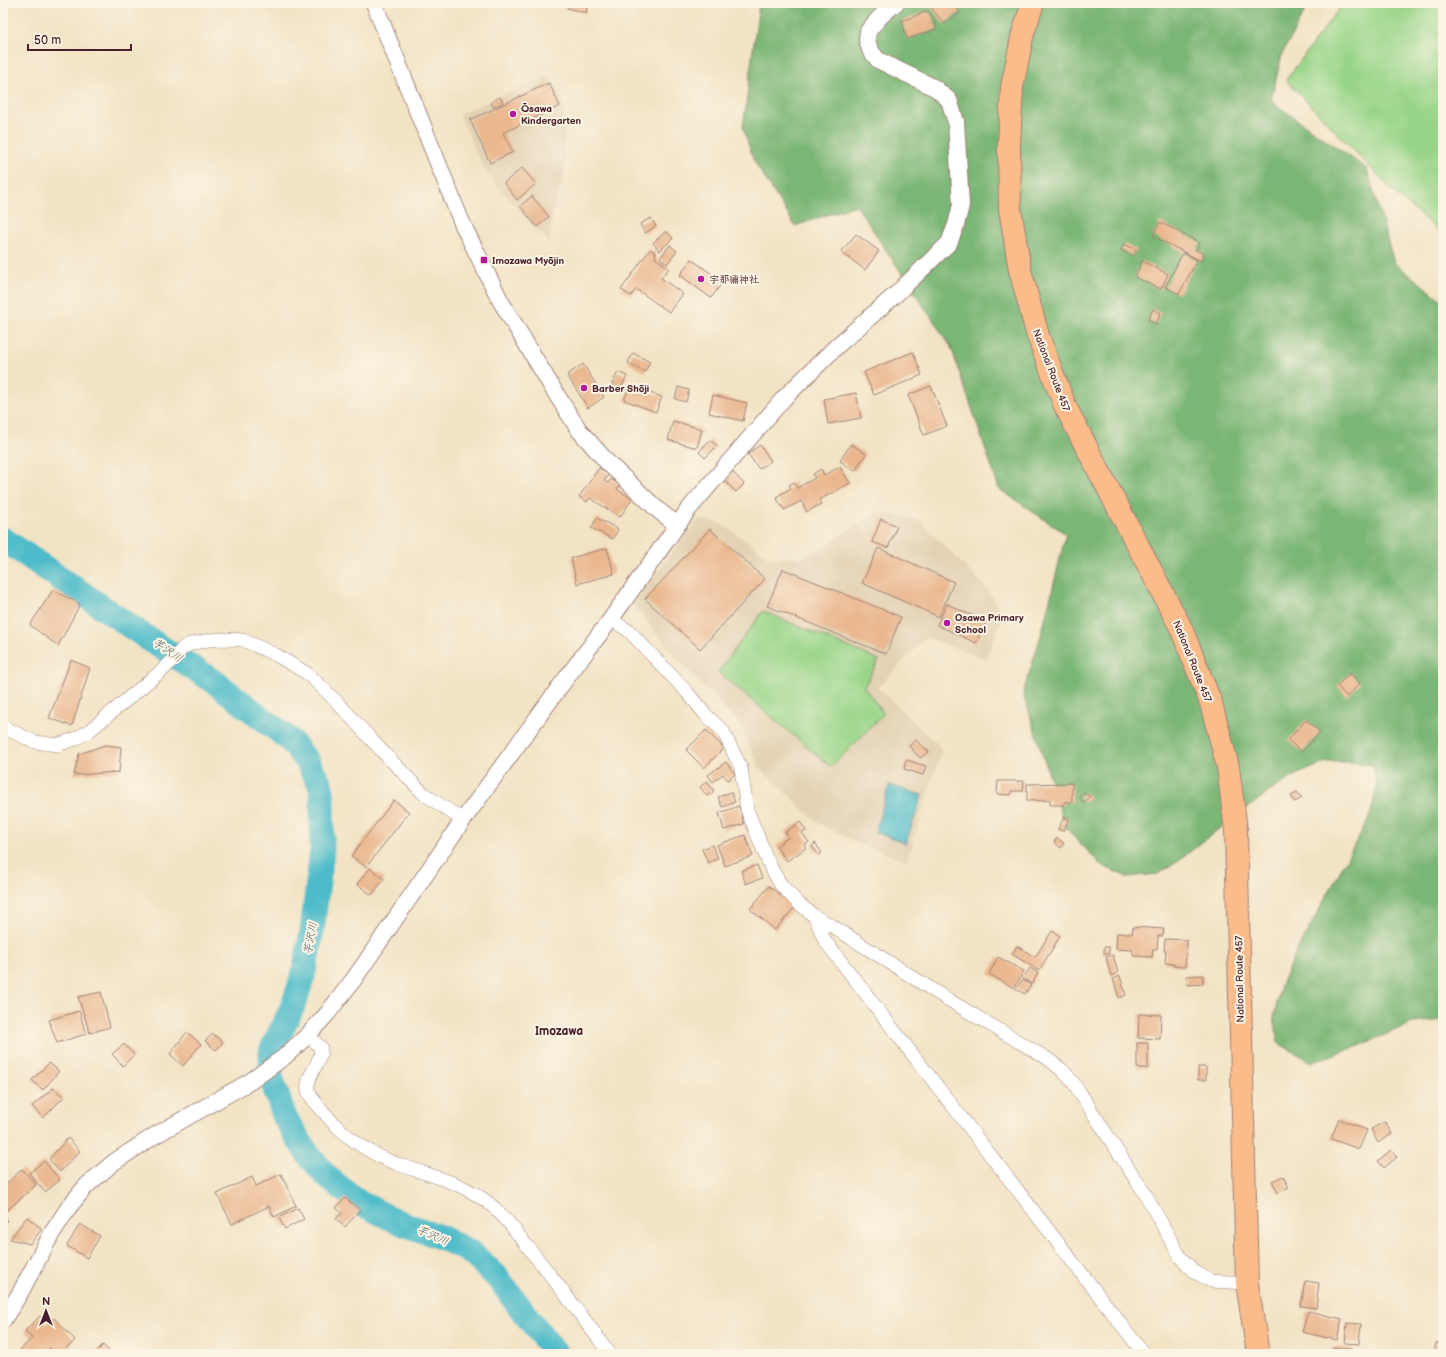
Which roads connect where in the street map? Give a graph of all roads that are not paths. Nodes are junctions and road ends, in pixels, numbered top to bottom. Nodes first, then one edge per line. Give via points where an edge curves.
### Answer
1 (374, 3) edge
2 (896, 3) edge
3 (1033, 3) edge
4 (677, 525) junction
5 (611, 619) junction
6 (3, 726) edge
7 (463, 820) junction
8 (814, 916) junction
9 (308, 1036) junction
10 (1247, 1283) junction
11 (3, 1320) edge
12 (610, 1354) edge
13 (1144, 1354) edge
14 (1258, 1354) edge

1 - 4 street via 462,223 500,300 579,430 608,462
2 - 4 street via 868,31 867,40 870,50 878,60 935,88 949,100 956,122 961,205 949,243 784,398
3 - 10 highway, National Route 457 via 1023,33 1012,87 1009,145 1010,209 1020,270 1038,336 1065,406 1181,628 1211,702 1228,768 1236,830
4 - 5 street
5 - 7 street
5 - 8 street via 630,632 723,731 741,768 747,810 770,866 781,886
6 - 7 street via 35,742 57,745 75,739 89,731 166,667 183,648 209,640 243,640 276,655 308,674 424,794
7 - 9 street via 354,979
8 - 10 street via 1062,1070 1148,1197 1180,1257 1194,1272 1211,1281
8 - 13 street via 825,941
9 - 11 street via 256,1078 154,1136 114,1162 86,1186 52,1233
9 - 12 street via 321,1048 322,1055 307,1084 308,1092 326,1115 359,1145 377,1155 453,1183 492,1206 535,1255
10 - 14 highway, National Route 457

